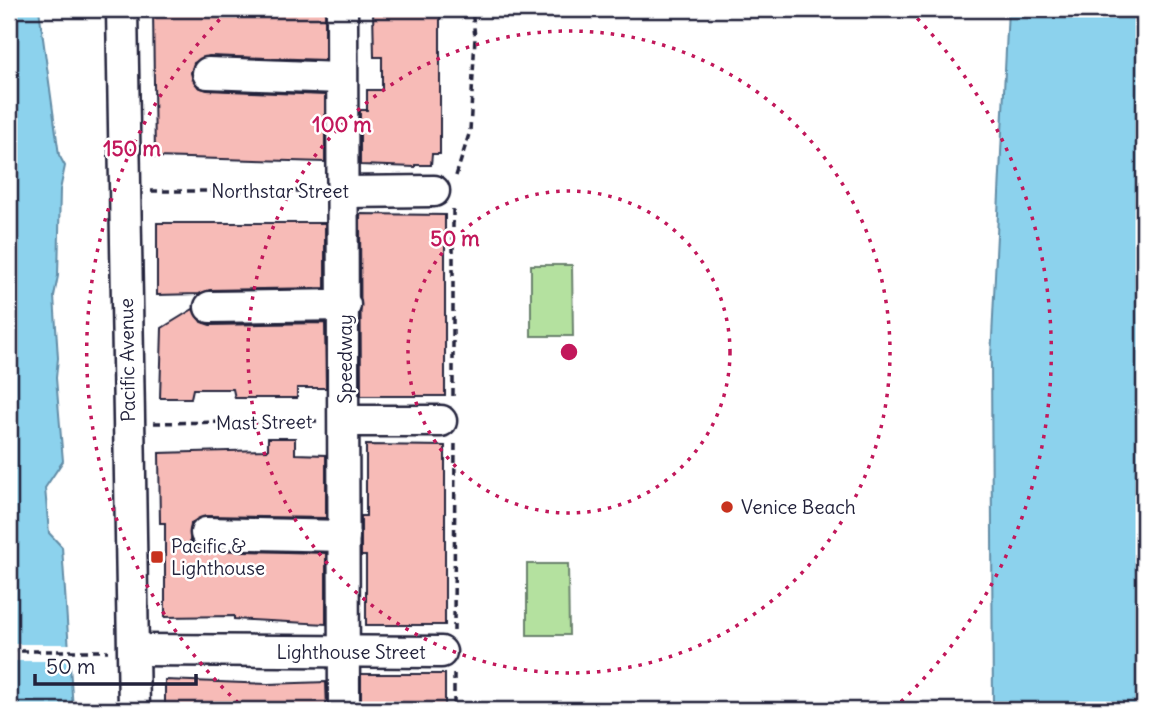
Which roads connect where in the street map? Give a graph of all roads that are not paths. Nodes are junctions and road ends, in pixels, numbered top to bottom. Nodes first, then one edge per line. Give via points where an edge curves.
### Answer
1 (122, 9) edge
2 (342, 9) edge
3 (208, 73) dead end
4 (340, 78) junction
5 (345, 191) junction
6 (447, 191) road end
7 (345, 305) junction
8 (210, 307) dead end
9 (345, 421) junction
10 (450, 421) road end
11 (206, 533) dead end
12 (344, 536) junction
13 (124, 650) junction
14 (344, 651) junction
15 (449, 653) road end
16 (134, 710) edge
17 (344, 710) edge

1 - 13 street, Pacific Avenue via 128,423
2 - 4 street, Speedway
3 - 4 street
4 - 5 street, Speedway
5 - 6 street, Northstar Street
5 - 7 street, Speedway
7 - 8 street
7 - 9 street, Speedway
9 - 10 street
9 - 12 street, Speedway
11 - 12 street
12 - 14 street, Speedway
13 - 14 street, Lighthouse Street
13 - 16 street, Pacific Avenue
14 - 15 street, Lighthouse Street
14 - 17 street, Speedway

